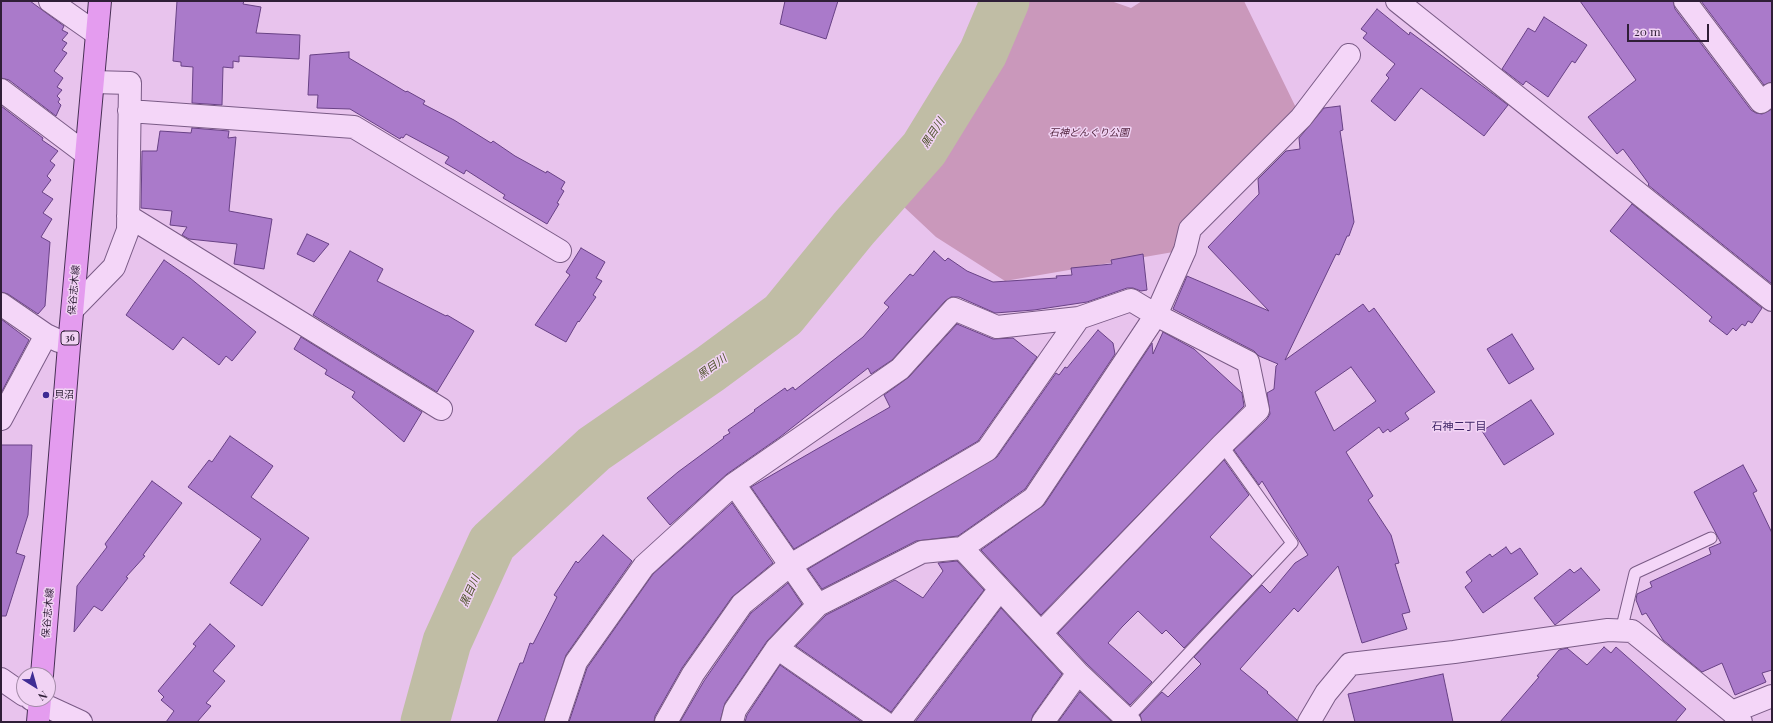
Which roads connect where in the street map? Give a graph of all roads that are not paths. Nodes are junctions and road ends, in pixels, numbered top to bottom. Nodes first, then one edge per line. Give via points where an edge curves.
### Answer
1 (50, 1) edge
2 (100, 1) edge
3 (1397, 1) edge
4 (1685, 1) edge
5 (97, 34) junction
6 (1349, 55) dead end
7 (93, 82) junction
8 (1, 90) edge
9 (1772, 94) edge
10 (129, 111) junction
11 (86, 154) junction
12 (128, 216) junction
13 (560, 251) dead end
14 (1772, 300) edge
15 (1, 304) edge
16 (73, 308) junction
17 (1156, 315) junction
18 (1078, 318) junction
19 (46, 335) junction
20 (69, 346) junction
21 (441, 409) dead end
22 (1, 419) edge
23 (1222, 445) junction
24 (734, 484) junction
25 (1710, 538) dead end
26 (962, 548) junction
27 (790, 566) junction
28 (1000, 589) junction
29 (818, 605) junction
30 (1621, 631) junction
31 (1041, 633) junction
32 (777, 648) junction
33 (43, 667) edge
34 (1078, 673) junction
35 (1, 679) edge
36 (16, 690) edge
37 (1772, 696) edge
38 (42, 707) edge
39 (1736, 717) edge
40 (1128, 721) edge
41 (81, 722) edge
42 (556, 722) edge
43 (666, 722) edge
44 (732, 722) edge
45 (884, 722) edge
46 (899, 722) edge
47 (1043, 722) edge
48 (1309, 722) edge

1 - 5 street
2 - 5 main road, 保谷志木線 / 36
3 - 14 street
4 - 9 street via 1761,102
5 - 7 main road, 保谷志木線 / 36
6 - 17 street via 1301,118 1190,229 1185,250
7 - 10 street via 130,83
7 - 11 main road, 保谷志木線 / 36
8 - 11 street
10 - 12 street
10 - 13 street via 354,127
11 - 16 main road, 保谷志木線 / 36
12 - 16 street via 128,230 114,267
12 - 21 street
15 - 19 street
16 - 20 main road, 保谷志木線 / 36
17 - 18 street via 1131,300
17 - 23 street via 1248,362 1258,410
17 - 26 street via 1034,498
18 - 24 street via 997,327 954,309 900,369
18 - 27 street via 987,450
19 - 20 street
19 - 22 street
20 - 33 main road, 保谷志木線 / 36
23 - 31 street
23 - 40 lane via 1292,544
24 - 27 street
24 - 42 street via 644,566 576,662
25 - 30 lane via 1635,573
26 - 28 street
26 - 29 street via 922,552
27 - 29 street
27 - 43 street via 742,604 692,674
28 - 31 street
28 - 46 street
29 - 32 street
30 - 39 street via 1632,631
30 - 48 street via 1608,630 1350,664 1326,693
31 - 34 street
32 - 44 street via 735,710
32 - 45 street
34 - 40 street
34 - 47 street
35 - 36 street
37 - 39 street
38 - 41 street

